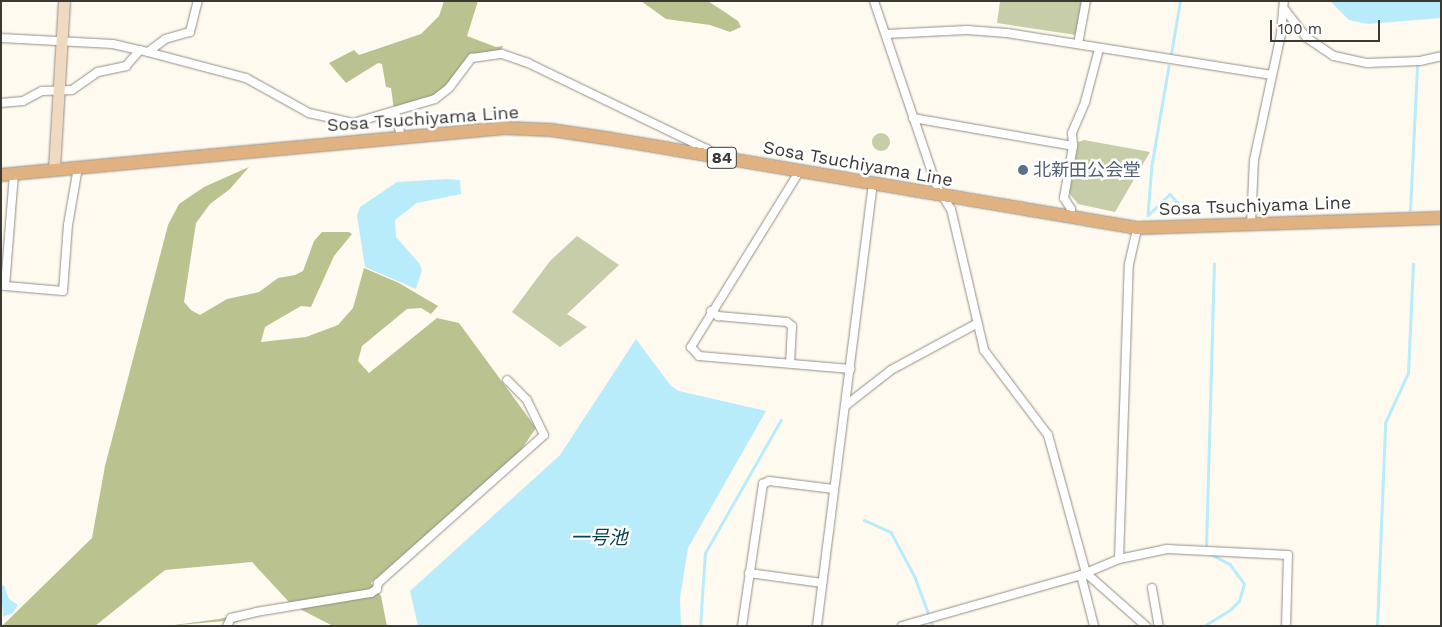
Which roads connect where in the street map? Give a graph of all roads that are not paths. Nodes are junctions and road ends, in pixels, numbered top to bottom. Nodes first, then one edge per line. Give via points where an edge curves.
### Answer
1 (64, 1) edge
2 (198, 1) edge
3 (874, 1) edge
4 (1086, 1) edge
5 (1284, 5) edge
6 (886, 34) junction
7 (1, 38) edge
8 (62, 42) junction
9 (1078, 44) junction
10 (1100, 49) junction
11 (144, 51) junction
12 (1441, 56) edge
13 (1272, 75) junction
14 (59, 90) junction
15 (1, 102) edge
16 (395, 112) junction
17 (912, 118) junction
18 (401, 136) junction
19 (1073, 146) junction
20 (714, 157) junction
21 (78, 167) junction
22 (54, 169) junction
23 (799, 172) junction
24 (8, 174) edge
25 (873, 185) junction
26 (944, 197) junction
27 (1071, 217) junction
28 (1441, 218) edge
29 (1250, 225) junction
30 (1137, 228) junction
31 (711, 311) junction
32 (976, 324) junction
33 (790, 363) junction
34 (850, 369) junction
35 (507, 380) dead end
36 (845, 406) junction
37 (834, 489) junction
38 (1119, 559) junction
39 (749, 573) junction
40 (1083, 574) junction
41 (822, 583) junction
42 (1152, 588) dead end
43 (227, 626) edge
44 (742, 626) edge
45 (817, 626) edge
46 (902, 626) edge
47 (1094, 626) edge
48 (1146, 626) edge
49 (1159, 626) edge
50 (1286, 626) edge

1 - 8 main road
2 - 11 street via 190,32 166,39
3 - 6 street
4 - 9 street
5 - 12 street via 1307,38 1334,56 1367,63 1420,61
5 - 13 street
6 - 9 street via 967,30
6 - 17 street
7 - 8 street
8 - 11 street via 112,44
8 - 14 main road
9 - 10 street
10 - 13 street
10 - 19 street via 1085,102 1072,133
11 - 14 street via 126,66 98,72 72,90
11 - 16 street via 246,78 322,118 353,123
13 - 29 street via 1254,160
14 - 15 street via 42,91 23,101
14 - 22 main road
16 - 18 street
16 - 20 street via 436,99 449,88 472,58 502,54 528,63 707,149
17 - 19 street
17 - 26 street via 936,187
18 - 20 main road, Sosa Tsuchiyama Line / 84 via 505,128 551,130
18 - 21 main road, Sosa Tsuchiyama Line / 84
19 - 27 street via 1064,198 1071,209
20 - 23 main road, Sosa Tsuchiyama Line / 84
21 - 22 main road, Sosa Tsuchiyama Line / 84
21 - 24 street via 68,225 63,291 6,286
22 - 24 main road, Sosa Tsuchiyama Line / 84
23 - 25 main road, Sosa Tsuchiyama Line / 84
23 - 31 street
25 - 26 main road, Sosa Tsuchiyama Line / 84
25 - 34 street
26 - 27 main road, Sosa Tsuchiyama Line / 84
26 - 32 street via 951,209
27 - 30 main road, Sosa Tsuchiyama Line / 84
28 - 29 main road, Sosa Tsuchiyama Line / 84
29 - 30 main road, Sosa Tsuchiyama Line / 84
30 - 38 street via 1129,264
31 - 33 street via 718,316 787,322 792,326
31 - 33 street via 691,342 696,355
32 - 36 street via 891,370
32 - 40 street via 988,360 1048,435
33 - 34 street
34 - 36 street
35 - 43 street via 527,400 544,435 378,583 377,589 371,593 231,618
36 - 37 street
37 - 39 street via 769,481 763,484
37 - 41 street
38 - 40 street
38 - 50 street via 1167,548 1288,555
39 - 41 street
39 - 44 street
40 - 46 street
40 - 47 street
40 - 48 street
41 - 45 street
42 - 49 street

